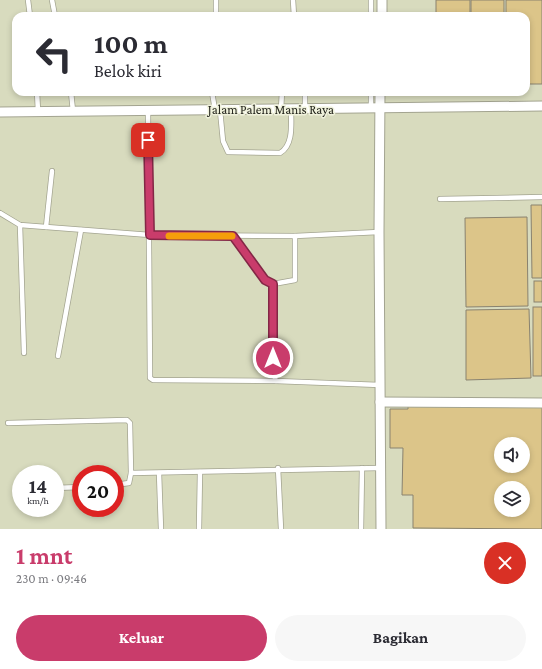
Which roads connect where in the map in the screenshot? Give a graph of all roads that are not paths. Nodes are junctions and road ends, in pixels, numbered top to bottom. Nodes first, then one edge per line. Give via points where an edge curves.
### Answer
1 (28, 0) edge
2 (52, 0) edge
3 (216, 0) edge
4 (293, 0) edge
5 (371, 0) edge
6 (382, 0) edge
7 (30, 12) edge
8 (54, 12) edge
9 (216, 12) edge
10 (294, 12) edge
11 (371, 12) edge
12 (382, 12) edge
13 (37, 96) edge
14 (71, 96) edge
15 (213, 96) edge
16 (282, 96) edge
17 (305, 96) edge
18 (372, 96) edge
19 (379, 96) edge
20 (542, 106) edge
21 (376, 108) junction
22 (282, 109) junction
23 (291, 109) junction
24 (305, 109) junction
25 (148, 110) junction
26 (218, 110) junction
27 (38, 111) junction
28 (73, 111) junction
29 (0, 112) edge
30 (52, 171) dead end
31 (542, 197) edge
32 (440, 199) dead end
33 (0, 213) edge
34 (20, 225) junction
35 (46, 227) junction
36 (81, 230) junction
37 (379, 232) junction
38 (150, 235) junction
39 (233, 236) junction
40 (295, 236) junction
41 (273, 284) junction
42 (24, 353) dead end
43 (58, 356) dead end
44 (276, 381) junction
45 (380, 385) junction
46 (380, 402) junction
47 (542, 403) edge
48 (8, 423) dead end
49 (278, 468) junction
50 (362, 468) junction
51 (380, 468) junction
52 (200, 472) junction
53 (131, 473) junction
54 (159, 473) junction
55 (124, 484) edge
56 (161, 529) edge
57 (199, 529) edge
58 (281, 529) edge
59 (361, 529) edge
60 (381, 529) edge

1 - 7 lane
2 - 8 lane
3 - 9 lane
4 - 10 lane
5 - 11 lane
6 - 12 street
13 - 27 lane
14 - 28 lane
15 - 26 lane
16 - 22 lane
17 - 24 lane
18 - 21 lane
19 - 21 street
20 - 21 street, Jalam Palem Manis Raya
21 - 24 street, Jalam Palem Manis Raya
21 - 37 street
22 - 23 street, Jalam Palem Manis Raya
22 - 26 street, Jalam Palem Manis Raya
23 - 24 street, Jalam Palem Manis Raya
23 - 26 lane via 290,142 286,150 280,153 228,152 223,141
25 - 26 street, Jalam Palem Manis Raya
25 - 28 street, Jalam Palem Manis Raya
25 - 38 lane
27 - 28 street, Jalam Palem Manis Raya
27 - 29 street, Jalam Palem Manis Raya
30 - 35 lane
31 - 32 lane
33 - 34 lane
34 - 35 lane
34 - 42 lane
35 - 36 lane
36 - 38 lane
36 - 43 lane
37 - 40 lane
37 - 45 street
38 - 39 lane
38 - 44 lane via 150,378
39 - 40 lane
39 - 41 lane via 265,280
40 - 41 lane via 295,280
41 - 44 lane via 273,372
44 - 45 lane
45 - 46 street
46 - 47 street
46 - 51 street
48 - 53 lane via 127,420 130,423
49 - 50 lane
49 - 52 lane
49 - 58 lane
50 - 51 lane
50 - 59 lane
51 - 60 street
52 - 54 lane
52 - 57 lane
53 - 54 lane
53 - 55 lane via 129,483
54 - 56 lane

